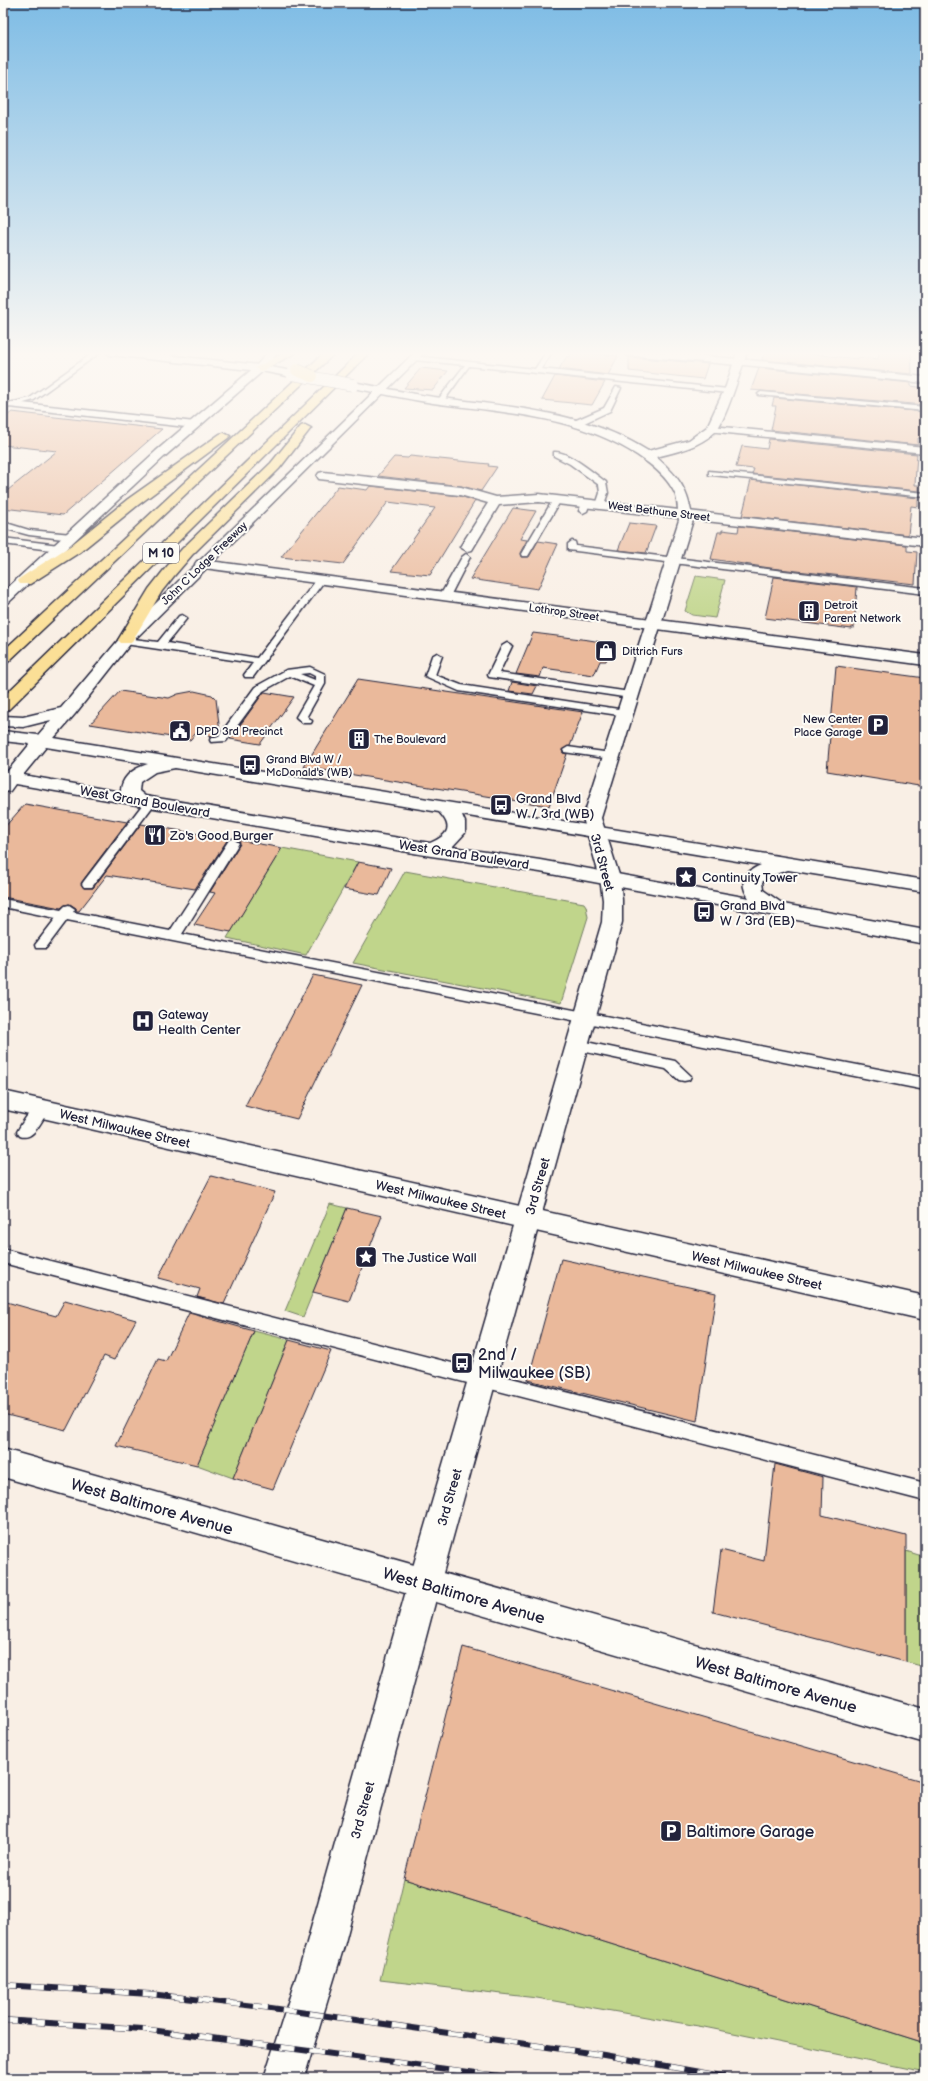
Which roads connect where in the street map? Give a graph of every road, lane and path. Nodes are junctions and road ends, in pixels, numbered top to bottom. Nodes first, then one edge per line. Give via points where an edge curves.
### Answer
1 (166, 449) edge
2 (206, 449) edge
3 (227, 449) edge
4 (270, 449) edge
5 (288, 449) edge
6 (320, 449) edge
7 (636, 449) edge
8 (673, 449) edge
9 (557, 454) dead end
10 (647, 455) junction
11 (712, 473) dead end
12 (323, 476) dead end
13 (925, 495) edge
14 (557, 500) junction
15 (495, 501) junction
16 (600, 505) junction
17 (686, 515) junction
18 (3, 525) edge
19 (72, 537) junction
20 (3, 540) edge
21 (925, 542) edge
22 (572, 544) dead end
23 (59, 548) junction
24 (467, 552) joint
25 (525, 554) dead end
26 (674, 561) junction
27 (202, 564) junction
28 (322, 580) junction
29 (25, 581) junction
30 (925, 591) edge
31 (445, 596) junction
32 (3, 600) edge
33 (182, 618) dead end
34 (653, 624) junction
35 (126, 641) junction
36 (157, 645) junction
37 (507, 646) dead end
38 (438, 656) dead end
39 (3, 659) edge
40 (925, 660) edge
41 (259, 662) junction
42 (249, 675) dead end
43 (630, 695) junction
44 (69, 711) junction
45 (625, 713) junction
46 (307, 721) dead end
47 (4, 724) edge
48 (215, 740) dead end
49 (43, 741) junction
50 (568, 750) dead end
51 (611, 756) junction
52 (175, 763) junction
53 (6, 781) edge
54 (146, 801) junction
55 (445, 808) junction
56 (594, 832) junction
57 (233, 843) dead end
58 (431, 850) junction
59 (786, 863) junction
60 (610, 879) junction
61 (88, 884) dead end
62 (925, 886) edge
63 (3, 903) edge
64 (778, 910) junction
65 (66, 912) junction
66 (174, 936) junction
67 (925, 937) edge
68 (41, 945) dead end
69 (586, 1016) junction
70 (577, 1045) junction
71 (684, 1076) dead end
72 (925, 1084) edge
73 (3, 1100) edge
74 (42, 1109) junction
75 (25, 1132) dead end
76 (528, 1219) junction
77 (3, 1256) edge
78 (925, 1308) edge
79 (482, 1380) junction
80 (3, 1463) edge
81 (925, 1492) edge
82 (424, 1584) junction
83 (925, 1726) edge
84 (284, 2078) edge

1 - 19 street
2 - 29 highway via 133,502 75,549
3 - 39 highway, M 10
4 - 47 highway, M 10
5 - 35 highway via 275,466 169,573 156,589
6 - 27 street, John C Lodge Freeway
7 - 10 street, 3rd Street
8 - 10 street
9 - 16 lane via 573,462 603,484 604,493
10 - 17 street, 3rd Street via 674,481 683,499
11 - 13 lane
12 - 15 street, West Bethune Street via 461,491
14 - 15 street, West Bethune Street via 526,498
14 - 16 street, West Bethune Street via 585,507
14 - 25 lane
15 - 24 street
16 - 17 street, West Bethune Street
17 - 21 street, West Bethune Street
17 - 26 street, 3rd Street via 685,528
18 - 19 lane via 29,532
19 - 23 street
20 - 23 lane
22 - 26 lane via 571,548
23 - 29 street
24 - 31 lane
26 - 30 lane
26 - 34 street, 3rd Street
27 - 28 street, Lothrop Street
27 - 35 street, John C Lodge Freeway
28 - 31 street, Lothrop Street
28 - 41 lane
29 - 32 street
31 - 34 street, Lothrop Street
33 - 36 lane
34 - 40 street, Lothrop Street
34 - 43 street, 3rd Street
35 - 36 lane
35 - 44 street, John C Lodge Freeway
36 - 41 lane
37 - 43 lane via 494,675
38 - 45 lane via 430,676 459,688 528,701
41 - 42 lane
43 - 45 street, 3rd Street
44 - 47 street
44 - 49 street, John C Lodge Freeway
45 - 51 street, 3rd Street
46 - 48 lane via 301,717 320,684 320,674 301,670 290,672 259,688 222,740
47 - 49 street
49 - 52 street
49 - 53 street, John C Lodge Freeway
50 - 51 lane
51 - 56 street, 3rd Street via 592,818
52 - 54 street via 146,770 131,782 130,794
52 - 55 street
53 - 54 street, West Grand Boulevard
54 - 58 street, West Grand Boulevard
54 - 61 lane
55 - 56 street
55 - 58 street via 454,816 458,826 457,833 447,842
56 - 59 street
56 - 60 street, 3rd Street
57 - 66 lane
58 - 60 street, West Grand Boulevard
59 - 62 street
59 - 64 street via 758,873 752,880 752,888 756,894 763,902
60 - 64 street, West Grand Boulevard
60 - 69 street, 3rd Street via 612,922
63 - 65 lane
64 - 67 street, West Grand Boulevard
65 - 66 lane
65 - 68 lane
66 - 69 lane
69 - 70 street, 3rd Street
69 - 72 lane
70 - 71 lane via 670,1065
70 - 76 street, 3rd Street
73 - 74 street, West Milwaukee Street
74 - 75 lane
74 - 76 street, West Milwaukee Street
76 - 78 street, West Milwaukee Street
76 - 79 street, 3rd Street
77 - 79 lane
79 - 81 lane
79 - 82 street, 3rd Street
80 - 82 street, West Baltimore Avenue
82 - 83 street, West Baltimore Avenue
82 - 84 street, 3rd Street via 325,1946

